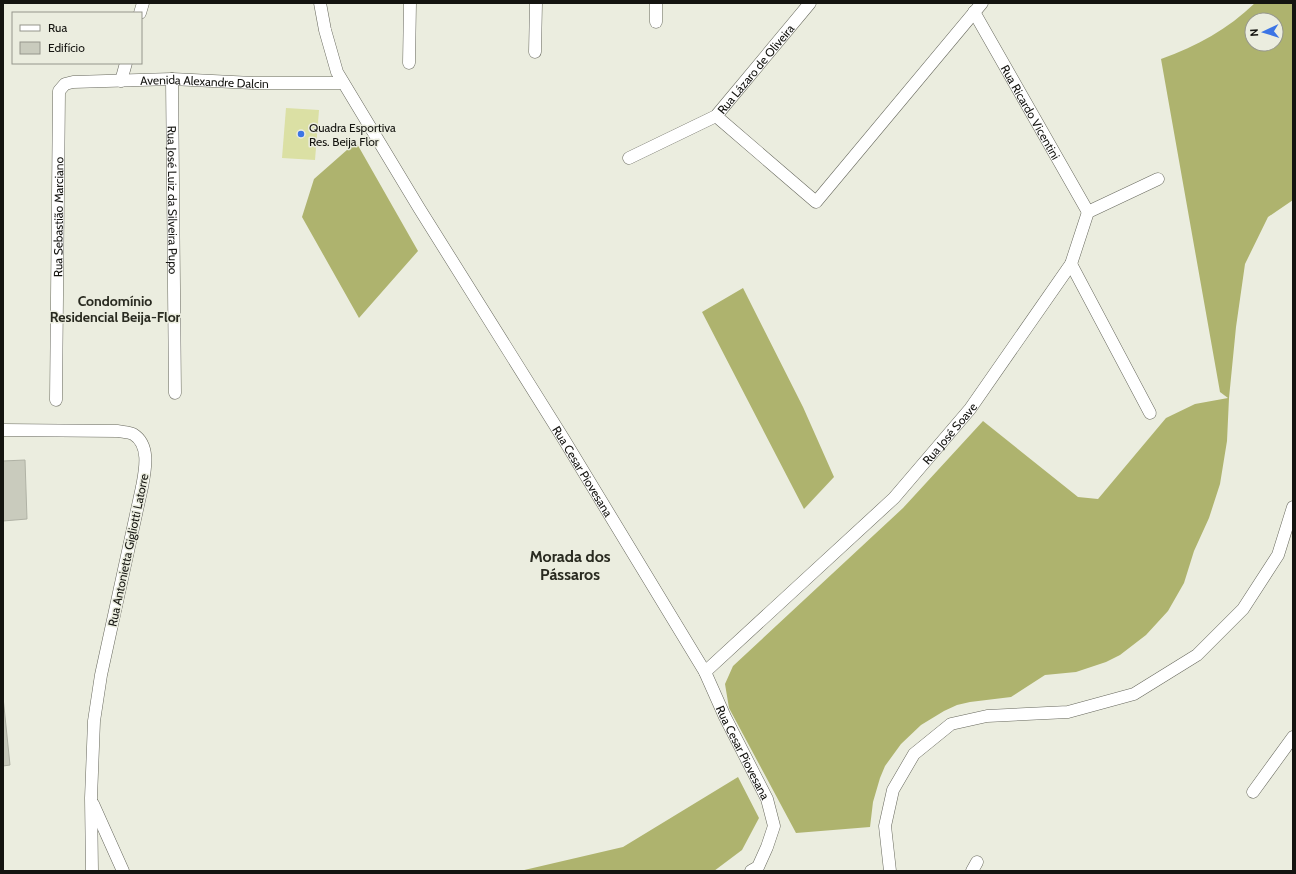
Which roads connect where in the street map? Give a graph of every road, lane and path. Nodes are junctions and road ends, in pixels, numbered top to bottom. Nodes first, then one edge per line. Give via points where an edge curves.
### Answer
1 (320, 3) edge
2 (410, 3) edge
3 (536, 3) edge
4 (656, 3) edge
5 (810, 3) edge
6 (978, 8) edge
7 (656, 22) dead end
8 (535, 52) dead end
9 (409, 63) dead end
10 (126, 64) edge
11 (172, 79) junction
12 (121, 81) junction
13 (343, 83) junction
14 (65, 84) joint
15 (716, 116) junction
16 (629, 158) dead end
17 (1158, 178) dead end
18 (1088, 212) junction
19 (1071, 264) junction
20 (175, 393) dead end
21 (56, 400) dead end
22 (1150, 412) dead end
23 (3, 430) edge
24 (1293, 507) edge
25 (705, 672) junction
26 (1293, 737) edge
27 (1253, 792) dead end
28 (91, 798) junction
29 (92, 871) edge
30 (123, 871) edge
31 (751, 871) edge
32 (890, 871) edge

1 - 13 street, Rua Cesar Piovesana via 337,72
2 - 9 street
3 - 8 street
4 - 7 street
5 - 15 street, Rua Lázaro de Oliveira
6 - 15 street via 816,202
6 - 18 street, Rua Ricardo Vicentini
10 - 12 street
11 - 12 street, Avenida Alexandre Dalcin
11 - 13 street, Avenida Alexandre Dalcin via 253,83
11 - 20 street, Rua José Luiz da Silveira Pupo
12 - 14 street, Avenida Alexandre Dalcin
13 - 25 street, Rua Cesar Piovesana
14 - 21 street, Rua Sebastião Marciano via 60,91
15 - 16 street, Rua Lázaro de Oliveira
17 - 18 street
18 - 19 street, Rua José Soave
19 - 22 street
19 - 25 street, Rua José Soave via 970,409 894,498
23 - 28 street, Rua Antonietta Gigliotti Latorre via 118,431 133,434 141,442 145,452 146,467 142,487 100,676 94,721
24 - 32 street via 1278,555 1243,609 1197,655 1134,694 1068,712 987,716 952,724 914,754 893,790 885,826
25 - 31 street, Rua Cesar Piovesana via 767,799 774,826 758,867
26 - 27 street
28 - 29 street, Rua Antonietta Gigliotti Latorre
28 - 30 street

